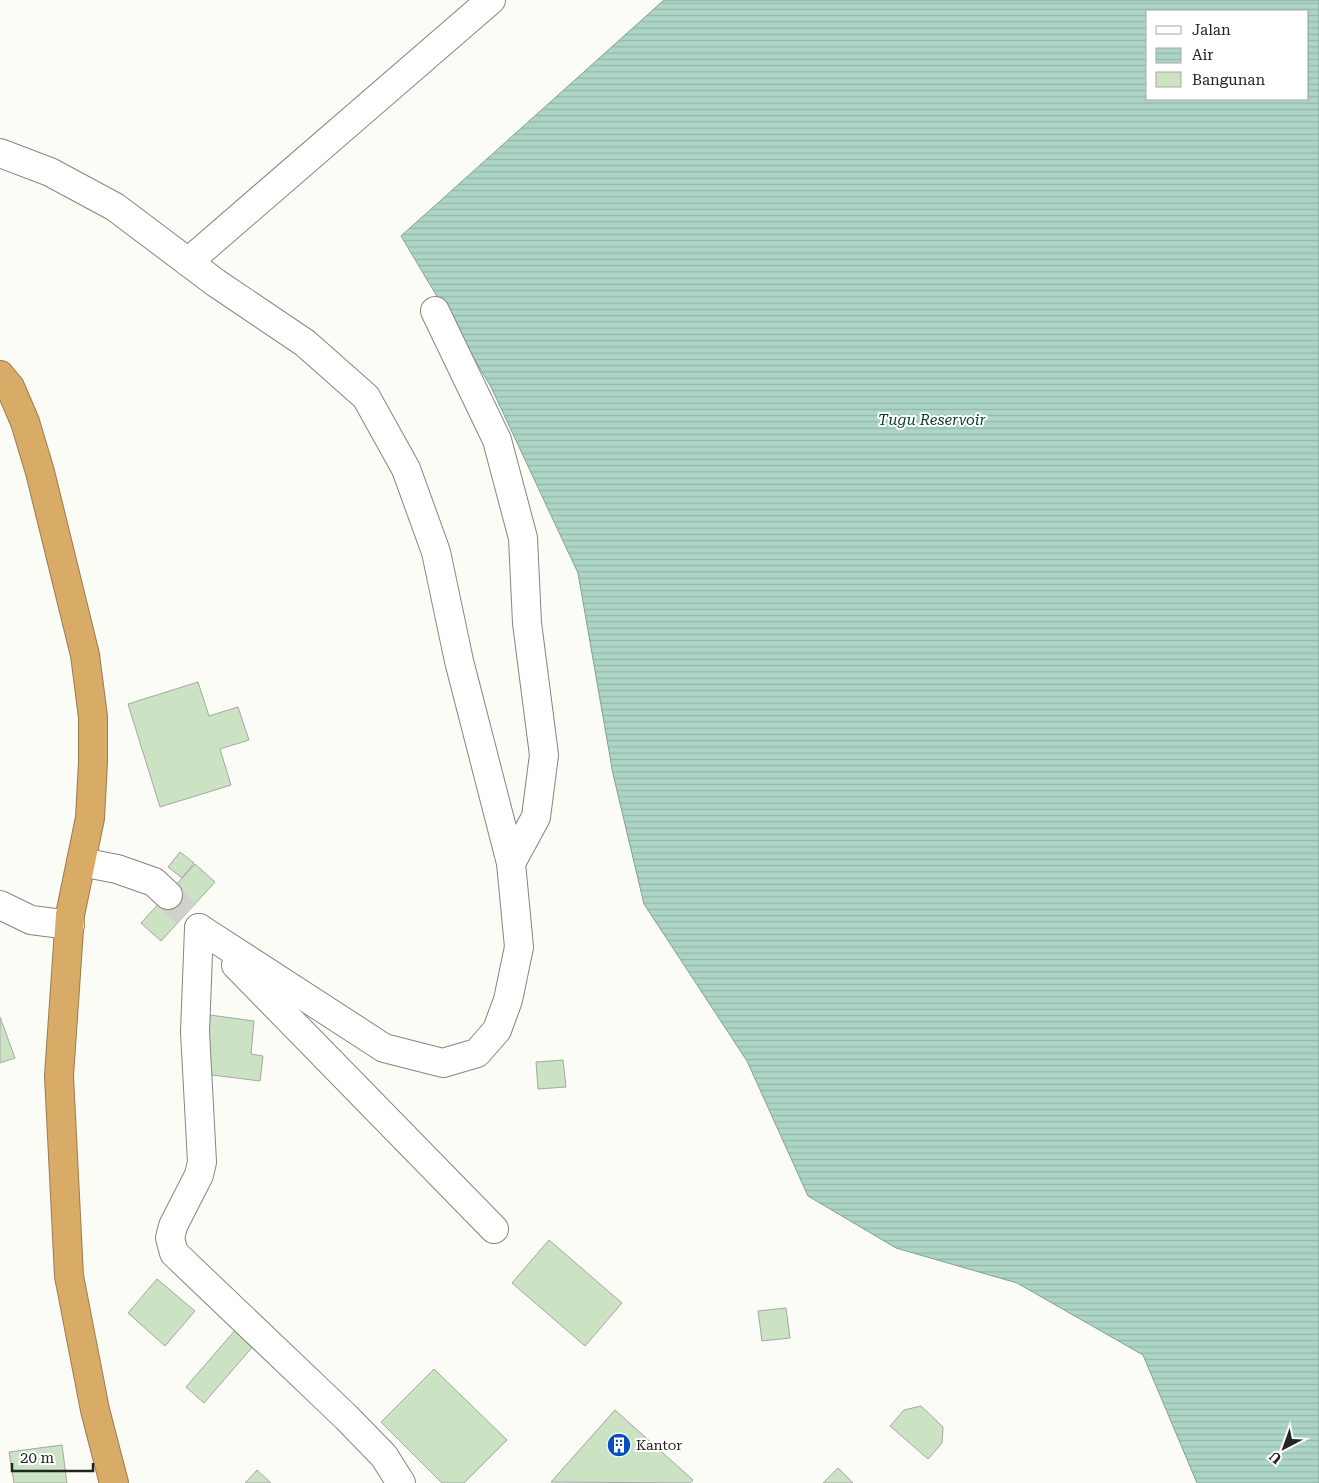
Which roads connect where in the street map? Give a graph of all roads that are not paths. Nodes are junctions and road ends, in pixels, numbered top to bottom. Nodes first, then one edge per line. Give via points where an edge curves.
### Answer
1 (491, 0) edge
2 (0, 154) edge
3 (188, 262) junction
4 (435, 311) dead end
5 (0, 375) edge
6 (81, 862) junction
7 (511, 863) junction
8 (0, 906) edge
9 (184, 912) junction
10 (70, 925) junction
11 (494, 1229) dead end
12 (114, 1483) edge
13 (401, 1483) edge

1 - 3 street
2 - 3 street via 50,172 115,207
3 - 7 street via 305,343 366,397 406,469 436,552 459,661
4 - 7 street via 497,440 523,538 527,623 544,755 536,817
5 - 6 highway via 10,387 25,422 53,519 85,654 93,717 93,762 90,818
6 - 9 street via 118,869 154,882
6 - 10 highway
7 - 9 street via 519,947 508,1000 497,1030 477,1053 443,1063 384,1048
8 - 10 street via 30,920
9 - 11 street
9 - 13 street via 202,1162 199,1176 172,1226 170,1238 174,1253 346,1417 384,1456
10 - 12 highway via 59,1076 69,1276 95,1410

